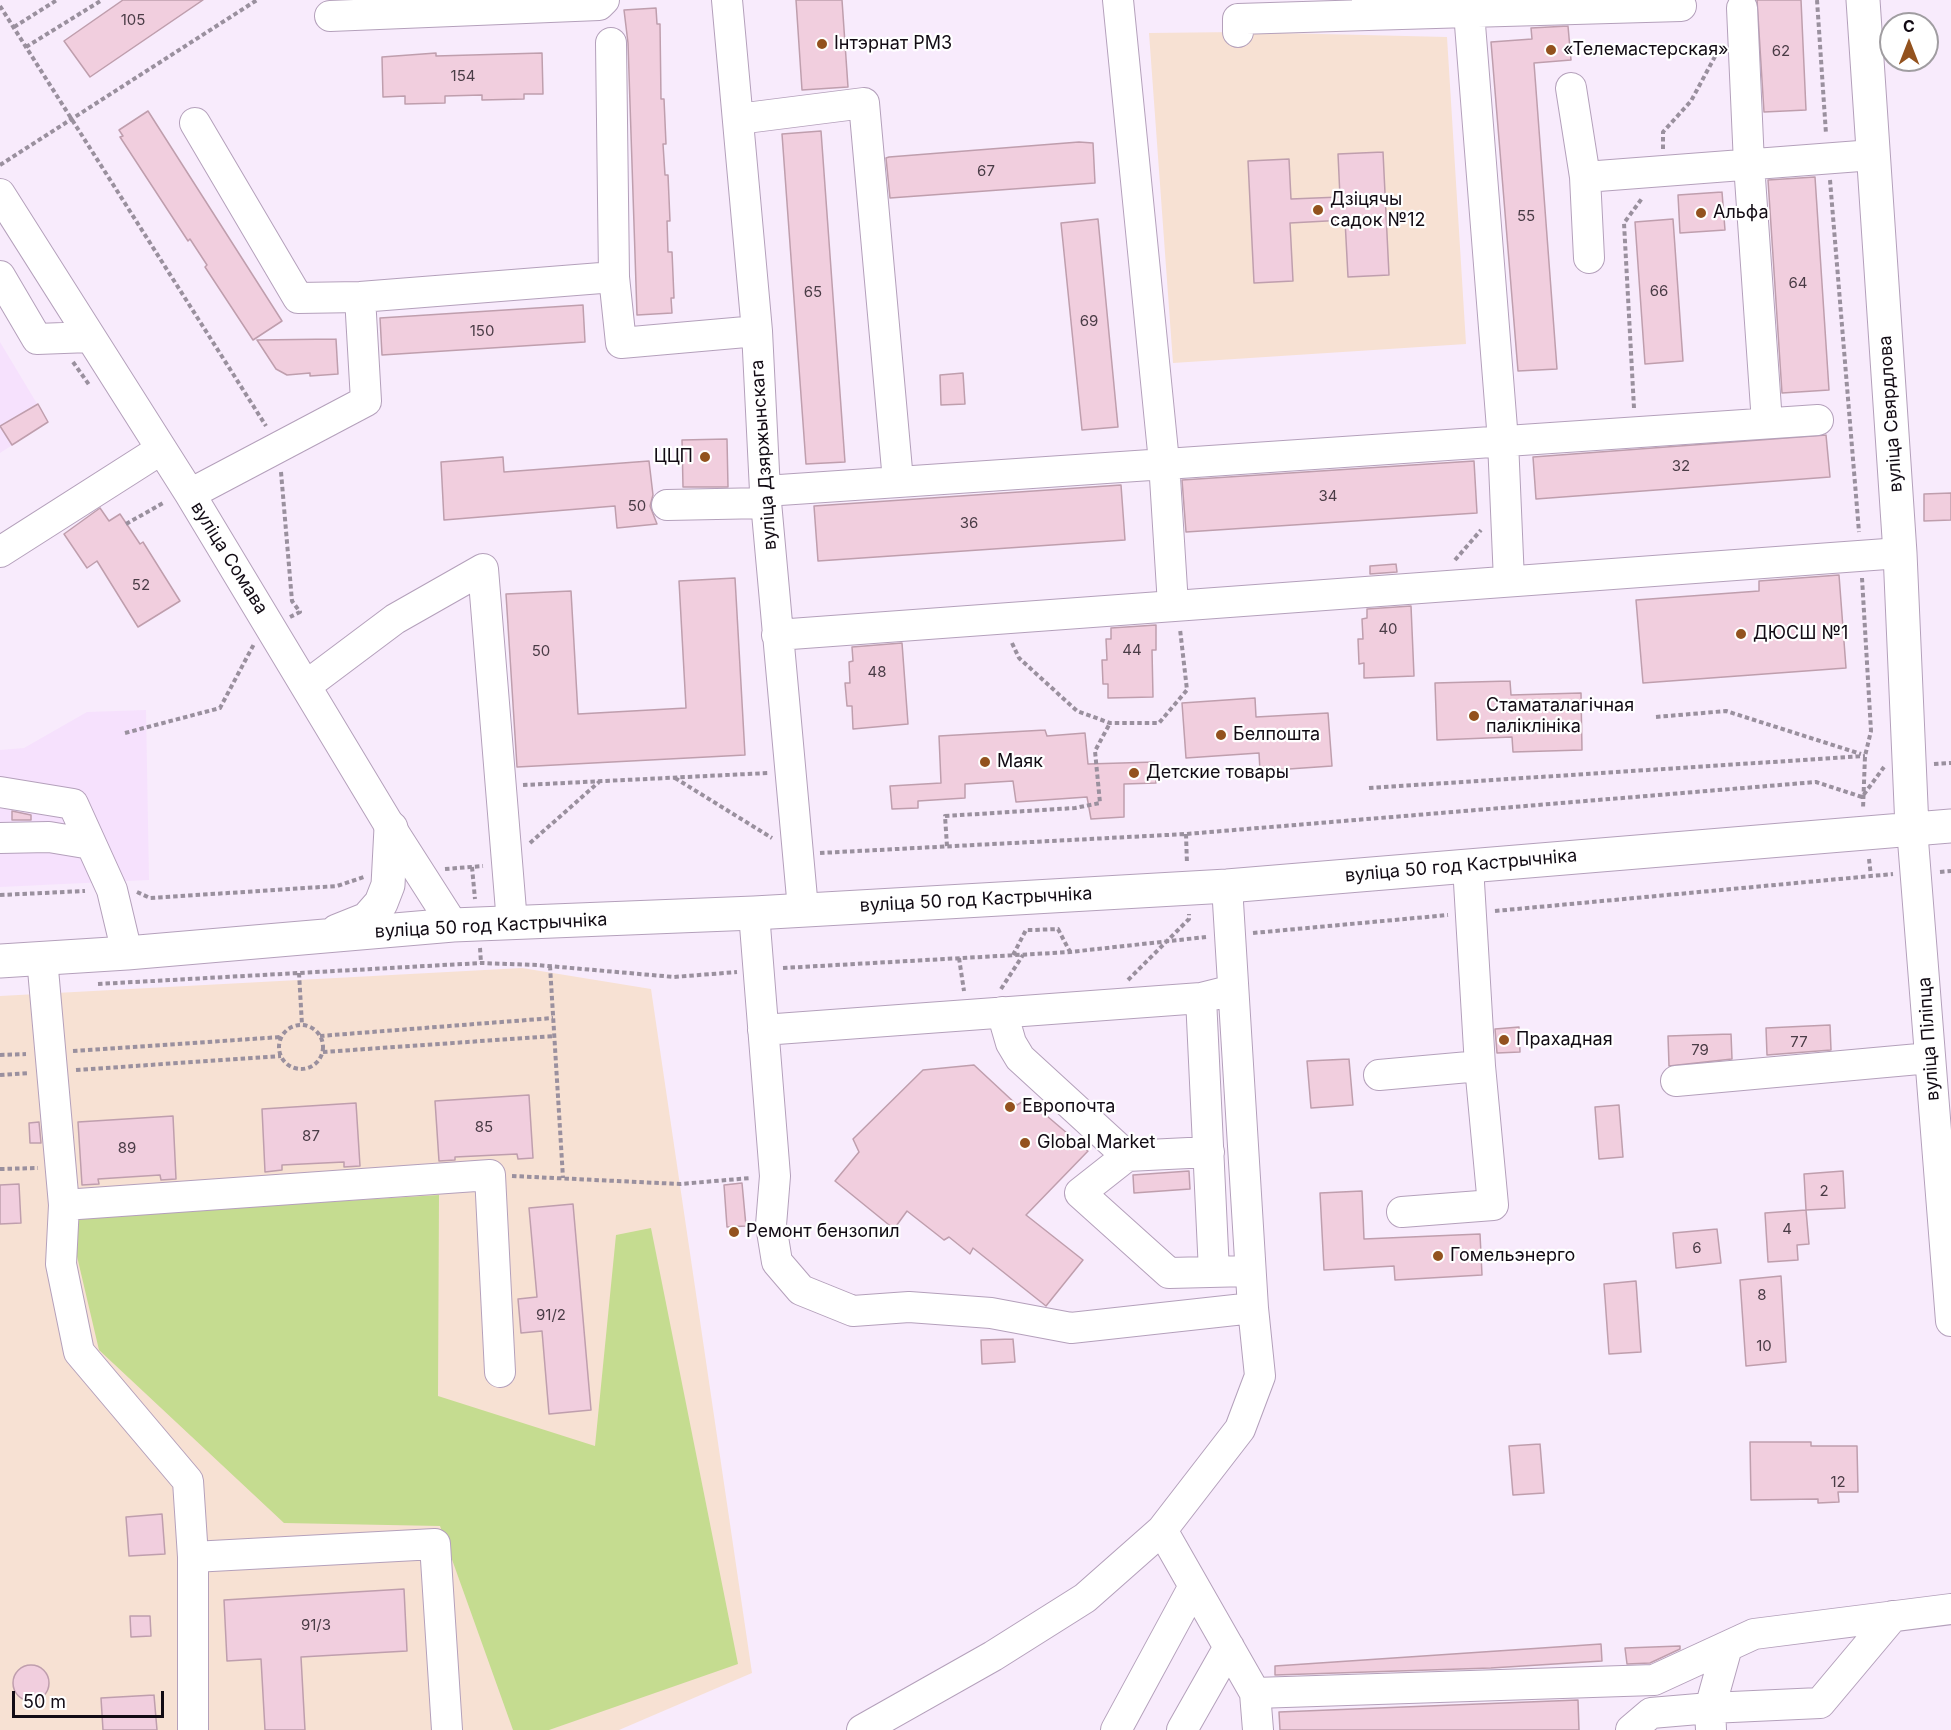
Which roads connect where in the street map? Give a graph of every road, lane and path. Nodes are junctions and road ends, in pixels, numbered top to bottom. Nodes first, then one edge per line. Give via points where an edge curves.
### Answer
1 (57, 0) edge
2 (102, 0) edge
3 (257, 0) edge
4 (604, 0) edge
5 (727, 0) edge
6 (1118, 0) edge
7 (1816, 0) edge
8 (1863, 0) edge
9 (0, 6) edge
10 (1681, 6) dead end
11 (1368, 8) edge
12 (1742, 8) dead end
13 (1469, 12) junction
14 (330, 16) dead end
15 (14, 27) junction
16 (1238, 32) dead end
17 (611, 43) dead end
18 (26, 47) junction
19 (1720, 49) dead end
20 (1571, 88) dead end
21 (72, 119) junction
22 (738, 119) junction
23 (195, 123) dead end
24 (1873, 155) junction
25 (1828, 158) junction
26 (1749, 164) junction
27 (0, 165) edge
28 (1664, 171) junction
29 (1585, 177) junction
30 (1, 199) edge
31 (1589, 258) dead end
32 (0, 276) edge
33 (614, 278) junction
34 (360, 297) junction
35 (757, 331) junction
36 (90, 337) junction
37 (1818, 420) dead end
38 (1767, 423) junction
39 (1636, 432) junction
40 (1503, 441) junction
41 (278, 446) junction
42 (160, 450) junction
43 (1164, 462) junction
44 (898, 481) junction
45 (765, 497) junction
46 (177, 498) junction
47 (1505, 502) junction
48 (667, 505) dead end
49 (126, 524) dead end
50 (0, 552) edge
51 (1900, 553) junction
52 (1861, 556) junction
53 (1509, 581) junction
54 (1433, 586) junction
55 (1176, 605) junction
56 (999, 618) junction
57 (777, 635) junction
58 (255, 643) dead end
59 (307, 685) junction
60 (1656, 717) dead end
61 (1110, 723) junction
62 (125, 733) dead end
63 (1865, 756) junction
64 (1910, 764) junction
65 (1951, 764) edge
66 (789, 772) junction
67 (675, 778) junction
68 (599, 782) junction
69 (501, 786) junction
70 (1369, 788) dead end
71 (0, 792) edge
72 (1862, 797) junction
73 (0, 812) edge
74 (1951, 826) edge
75 (391, 828) joint
76 (1912, 828) junction
77 (1186, 834) junction
78 (88, 837) junction
79 (0, 838) edge
80 (948, 846) junction
81 (797, 854) junction
82 (507, 864) junction
83 (1468, 866) junction
84 (1951, 871) edge
85 (404, 872) junction
86 (1916, 873) junction
87 (1227, 886) junction
88 (1189, 888) junction
89 (112, 890) junction
90 (0, 895) edge
91 (803, 909) junction
92 (754, 913) junction
93 (1471, 913) junction
94 (512, 923) junction
95 (453, 925) junction
96 (1230, 935) junction
97 (310, 938) junction
98 (1163, 942) junction
99 (1070, 952) junction
100 (127, 953) junction
101 (1013, 956) junction
102 (42, 958) junction
103 (0, 961) edge
104 (550, 966) junction
105 (759, 970) junction
106 (299, 973) junction
107 (1125, 983) dead end
108 (89, 984) dead end
109 (1233, 990) junction
110 (1201, 998) junction
111 (1002, 1012) junction
112 (553, 1018) junction
113 (302, 1025) junction
114 (763, 1030) junction
115 (320, 1036) junction
116 (554, 1036) junction
117 (281, 1037) junction
118 (323, 1052) junction
119 (281, 1056) junction
120 (1930, 1058) junction
121 (50, 1062) junction
122 (1480, 1066) junction
123 (1379, 1075) dead end
124 (1676, 1081) dead end
125 (1209, 1152) junction
126 (1127, 1156) junction
127 (61, 1167) junction
128 (0, 1169) edge
129 (490, 1175) junction
130 (775, 1176) junction
131 (563, 1178) junction
132 (64, 1205) junction
133 (1402, 1212) dead end
134 (1948, 1236) edge
135 (1250, 1271) junction
136 (1214, 1272) junction
137 (1252, 1308) junction
138 (1951, 1321) edge
139 (500, 1372) dead end
140 (1162, 1530) junction
141 (193, 1557) junction
142 (1194, 1586) junction
143 (1951, 1609) edge
144 (1893, 1616) junction
145 (1229, 1647) junction
146 (1727, 1647) junction
147 (1654, 1680) junction
148 (1255, 1693) junction
149 (1710, 1719) edge
150 (1641, 1722) edge
151 (193, 1730) edge
152 (447, 1730) edge
153 (862, 1730) edge
154 (1116, 1730) edge
155 (1182, 1730) edge
156 (1258, 1730) edge

1 - 15 path
2 - 18 path
3 - 21 path
4 - 14 street via 598,5
5 - 22 street, вуліца Дзяржынскага
6 - 43 street
7 - 25 path
8 - 24 main road, вуліца Свярдлова
9 - 15 path
10 - 13 street
11 - 13 street
11 - 16 street via 1238,19
12 - 26 street
13 - 40 street
15 - 18 path
17 - 33 street
18 - 21 path
19 - 28 path via 1691,101 1663,132
20 - 29 street
21 - 27 path
21 - 41 path
22 - 35 street, вуліца Дзяржынскага
22 - 44 street via 864,103
23 - 34 street via 298,298
24 - 25 street
24 - 51 main road, вуліца Свярдлова
25 - 26 street
25 - 52 path
26 - 28 street
26 - 38 street
28 - 29 street
28 - 39 path via 1624,223
29 - 31 street
30 - 36 street, вуліца Сомава
32 - 36 street via 37,339
33 - 34 street
33 - 35 street via 621,343
34 - 41 street via 366,401
35 - 45 street, вуліца Дзяржынскага
36 - 42 street, вуліца Сомава
37 - 38 street
38 - 39 street
39 - 40 street
40 - 43 street
40 - 47 street
41 - 46 street
42 - 46 street, вуліца Сомава
42 - 50 street
43 - 44 street
43 - 55 street
44 - 45 street
45 - 48 street
45 - 57 street, вуліца Дзяржынскага
46 - 49 path
46 - 59 street, вуліца Сомава
47 - 53 street
47 - 54 path
51 - 52 street
51 - 64 main road, вуліца Свярдлова
52 - 53 street
52 - 63 path via 1871,730
53 - 54 street
54 - 55 street
55 - 56 street
55 - 61 path via 1187,690 1159,723
56 - 57 street
56 - 61 path via 1019,658 1077,711
57 - 66 street, вуліца Дзяржынскага
58 - 62 path via 220,708
59 - 69 street via 395,619 483,569
59 - 75 street, вуліца Сомава
60 - 63 path via 1726,711
61 - 80 path via 1095,751 1100,803 945,816
63 - 70 path
63 - 72 path
64 - 65 path
64 - 72 path via 1882,767
64 - 76 main road, вуліца Свярдлова
66 - 67 path
66 - 81 street, вуліца Дзяржынскага
67 - 68 path
67 - 81 path
68 - 69 path
68 - 82 path
69 - 82 street
71 - 78 street via 73,804
72 - 77 path via 1816,782
73 - 78 street via 47,817
74 - 76 main road, вуліца 50 год Кастрычніка
75 - 85 main road
76 - 83 main road, вуліца 50 год Кастрычніка
76 - 86 street, вуліца Піліпца
77 - 80 path
77 - 88 path
78 - 79 street
78 - 89 street
80 - 81 path
81 - 91 street, вуліца Дзяржынскага
82 - 85 path
82 - 94 street
83 - 87 main road, вуліца 50 год Кастрычніка
83 - 93 street
84 - 86 path
85 - 89 path via 372,874 337,886 150,898 133,890
85 - 95 street
85 - 97 main road via 388,885 381,903 367,919
86 - 93 path
86 - 120 street, вуліца Піліпца
87 - 88 main road, вуліца 50 год Кастрычніка
87 - 96 street
88 - 91 main road, вуліца 50 год Кастрычніка
88 - 98 path via 1189,919
89 - 90 path
89 - 100 street
91 - 92 main road, вуліца 50 год Кастрычніка
92 - 94 main road, вуліца 50 год Кастрычніка
92 - 105 street
93 - 96 path
93 - 122 street
94 - 95 main road, вуліца 50 год Кастрычніка
95 - 97 main road, вуліца 50 год Кастрычніка
96 - 98 path
96 - 109 street
97 - 100 main road, вуліца 50 год Кастрычніка
98 - 99 path
98 - 107 path
99 - 101 path
99 - 101 path via 1058,929 1026,930
100 - 102 main road, вуліца 50 год Кастрычніка
101 - 105 path
102 - 103 main road, вуліца 50 год Кастрычніка
102 - 121 street
104 - 105 path via 674,977
104 - 106 path via 481,963
104 - 112 path
105 - 114 street
106 - 108 path
106 - 113 path
109 - 110 street
109 - 135 street
110 - 111 street
110 - 125 street
111 - 114 street
111 - 126 street via 1020,1058
112 - 115 path
112 - 116 path
113 - 115 path
113 - 117 path via 292,1027
114 - 130 street
115 - 118 path
116 - 118 path
116 - 131 path
117 - 119 path
117 - 121 path
118 - 119 path via 315,1064 302,1069 288,1065
119 - 121 path
120 - 124 street
120 - 134 street, вуліца Піліпца
121 - 127 street
122 - 123 street
122 - 133 street via 1493,1205
125 - 126 street
125 - 136 street
126 - 136 street via 1080,1193 1169,1273
127 - 128 path
127 - 132 street
129 - 131 path
129 - 132 street
129 - 139 street
130 - 131 path via 680,1184
130 - 137 street via 771,1224 777,1262 801,1290 852,1311 909,1307 979,1312 1071,1328
132 - 141 street via 61,1264 79,1352 188,1481
134 - 138 street, вуліца Піліпца
135 - 136 street
135 - 137 street
137 - 140 street via 1260,1376 1240,1430
140 - 142 street
140 - 153 street via 1086,1598
141 - 151 street
141 - 152 street via 435,1544
142 - 145 street
142 - 154 street
143 - 144 street
144 - 146 street via 1754,1634
144 - 149 street via 1820,1703
145 - 148 street
145 - 155 street
146 - 147 street
146 - 149 street
147 - 148 street
147 - 150 street
148 - 156 street
149 - 150 street

